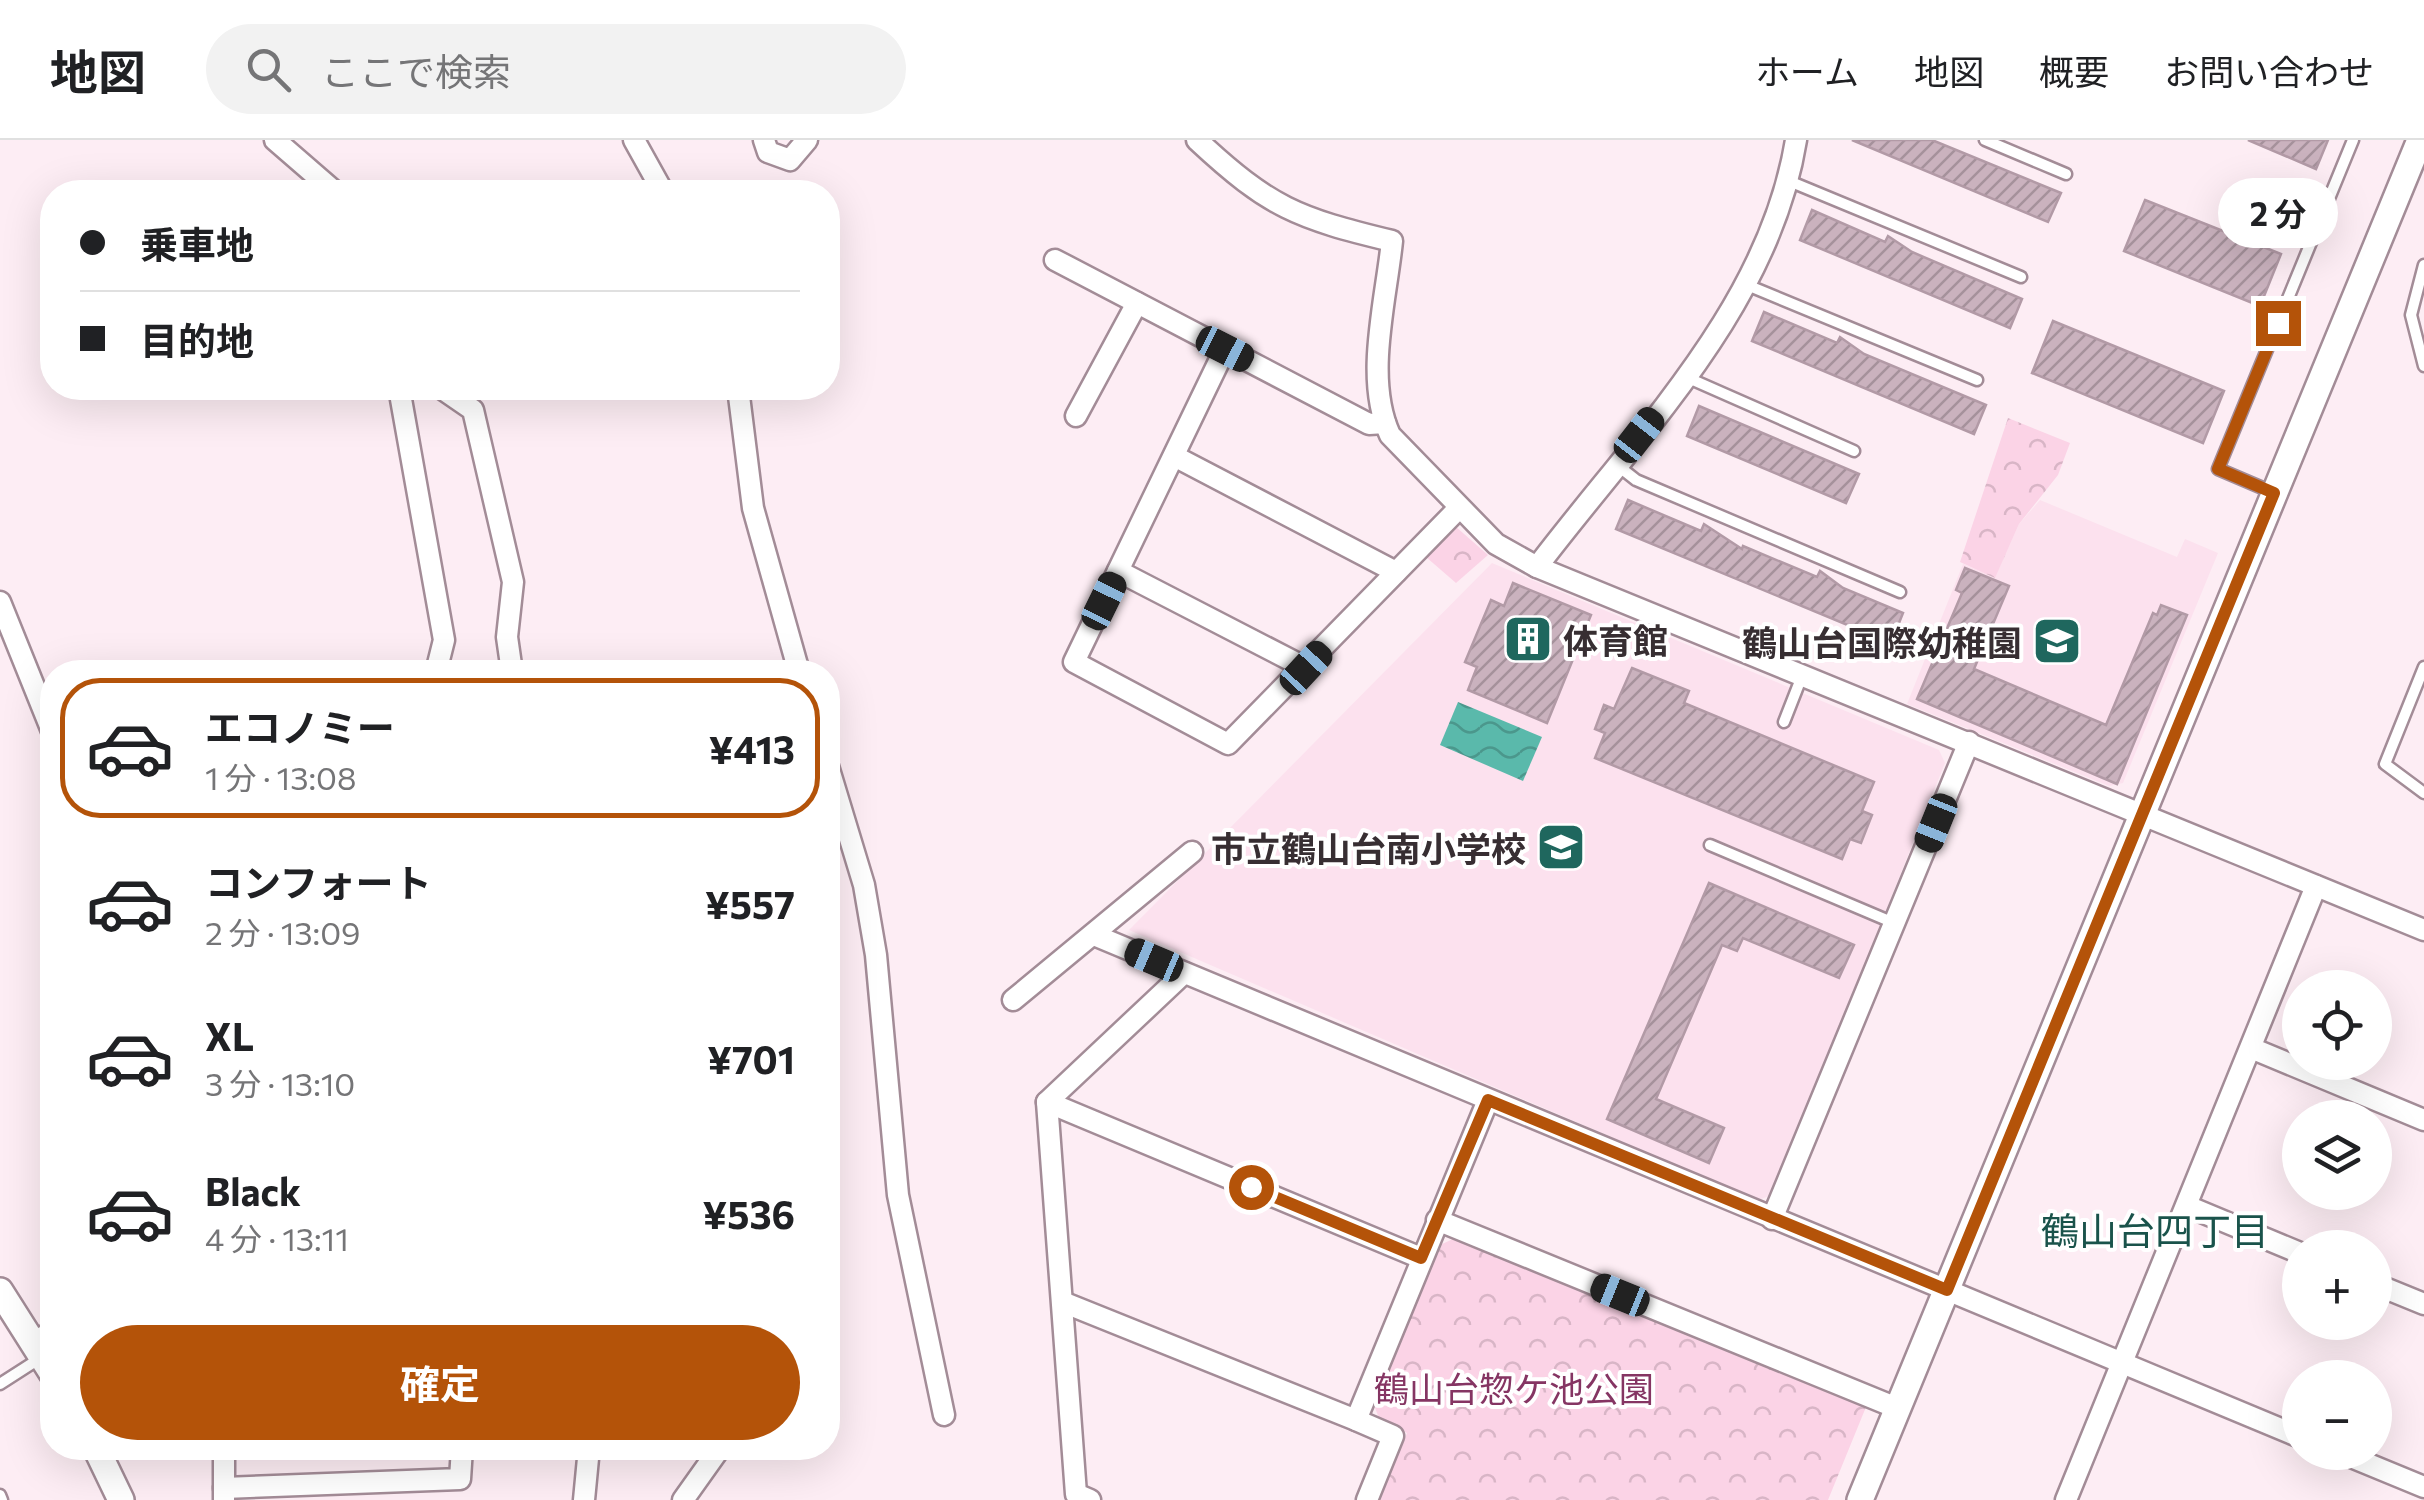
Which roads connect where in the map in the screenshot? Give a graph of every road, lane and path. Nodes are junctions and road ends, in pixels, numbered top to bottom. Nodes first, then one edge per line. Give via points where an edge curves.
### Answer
1 (275, 140) edge
2 (634, 140) edge
3 (764, 140) edge
4 (807, 140) edge
5 (1198, 140) edge
6 (1796, 140) edge
7 (1986, 140) edge
8 (2352, 140) edge
9 (2420, 140) edge
10 (2066, 174) dead end
11 (321, 180) edge
12 (656, 180) edge
13 (1790, 181) junction
14 (1055, 260) dead end
15 (2424, 266) edge
16 (2021, 276) dead end
17 (1747, 284) junction
18 (1137, 303) junction
19 (1225, 349) junction
20 (2424, 366) edge
21 (1685, 376) junction
22 (1977, 380) dead end
23 (401, 400) edge
24 (458, 400) edge
25 (740, 400) edge
26 (1076, 416) dead end
27 (1384, 423) junction
28 (1854, 451) dead end
29 (1174, 456) junction
30 (1616, 464) junction
31 (2274, 493) junction
32 (1458, 508) junction
33 (1537, 567) junction
34 (1118, 571) junction
35 (1396, 572) junction
36 (1900, 592) dead end
37 (0, 602) edge
38 (439, 660) edge
39 (511, 660) edge
40 (796, 660) edge
41 (2424, 667) edge
42 (1306, 668) junction
43 (1803, 675) junction
44 (40, 701) edge
45 (1784, 722) dead end
46 (1969, 742) junction
47 (2424, 793) edge
48 (840, 806) edge
49 (2142, 815) junction
50 (1710, 845) dead end
51 (1192, 852) dead end
52 (2316, 886) junction
53 (1894, 924) junction
54 (2424, 930) edge
55 (1094, 935) junction
56 (1184, 973) junction
57 (1014, 1000) dead end
58 (2251, 1048) junction
59 (1488, 1100) junction
60 (1047, 1102) junction
61 (2424, 1120) edge
62 (2187, 1206) junction
63 (1772, 1219) junction
64 (1437, 1220) junction
65 (2282, 1246) edge
66 (1421, 1258) junction
67 (1947, 1290) junction
68 (2392, 1291) edge
69 (0, 1292) edge
70 (1064, 1304) junction
71 (2424, 1304) edge
72 (40, 1344) edge
73 (40, 1355) edge
74 (2121, 1364) junction
75 (0, 1384) edge
76 (1897, 1408) junction
77 (944, 1415) dead end
78 (1356, 1420) junction
79 (2282, 1430) edge
80 (102, 1460) edge
81 (224, 1460) edge
82 (461, 1460) edge
83 (588, 1460) edge
84 (711, 1460) edge
85 (2383, 1470) edge
86 (2424, 1487) edge
87 (224, 1494) edge
88 (121, 1500) edge
89 (584, 1500) edge
90 (683, 1500) edge
91 (1090, 1500) edge
92 (1367, 1500) edge
93 (1860, 1500) edge
94 (2066, 1500) edge

1 - 11 street
2 - 12 street
3 - 4 street via 768,152 790,160
5 - 27 street via 1281,209 1392,242 1378,395
6 - 13 street
7 - 10 lane
8 - 31 lane via 2218,469
9 - 31 street
13 - 16 lane
13 - 17 street
14 - 18 street
15 - 20 lane via 2411,315
17 - 21 street
17 - 22 lane
18 - 19 street
18 - 26 street
19 - 27 street via 1369,424
19 - 29 street
21 - 28 lane
21 - 30 street
23 - 38 street via 444,640
24 - 39 street via 473,410 513,582
25 - 40 street via 753,508
27 - 32 street
29 - 34 street
29 - 35 street
30 - 33 street
30 - 36 lane via 1636,480
31 - 49 street
32 - 33 street via 1496,544
32 - 35 street
33 - 43 street
34 - 42 street
34 - 42 street via 1074,662 1228,744
35 - 42 street
37 - 44 street
41 - 47 lane via 2385,764
43 - 45 lane
43 - 46 street
46 - 49 street
46 - 53 street
48 - 77 street via 873,937 898,1195
49 - 52 street
49 - 67 street
50 - 53 lane
51 - 55 street
52 - 54 street
52 - 58 street
53 - 63 street
55 - 56 street
55 - 57 street
56 - 59 street
56 - 60 street
58 - 61 street
58 - 62 street
59 - 63 street
59 - 64 street
60 - 66 street
60 - 70 street
62 - 65 street
62 - 74 street
63 - 67 street
64 - 66 street
64 - 76 street
66 - 78 street
67 - 74 street
67 - 76 street
68 - 71 street
69 - 72 street
70 - 78 street
70 - 91 street via 1076,1494
73 - 75 lane
74 - 79 street
74 - 94 street
76 - 93 street
78 - 92 street via 1393,1436
80 - 88 street
81 - 87 street
82 - 87 street via 460,1479
83 - 89 street
84 - 90 street
85 - 86 street

